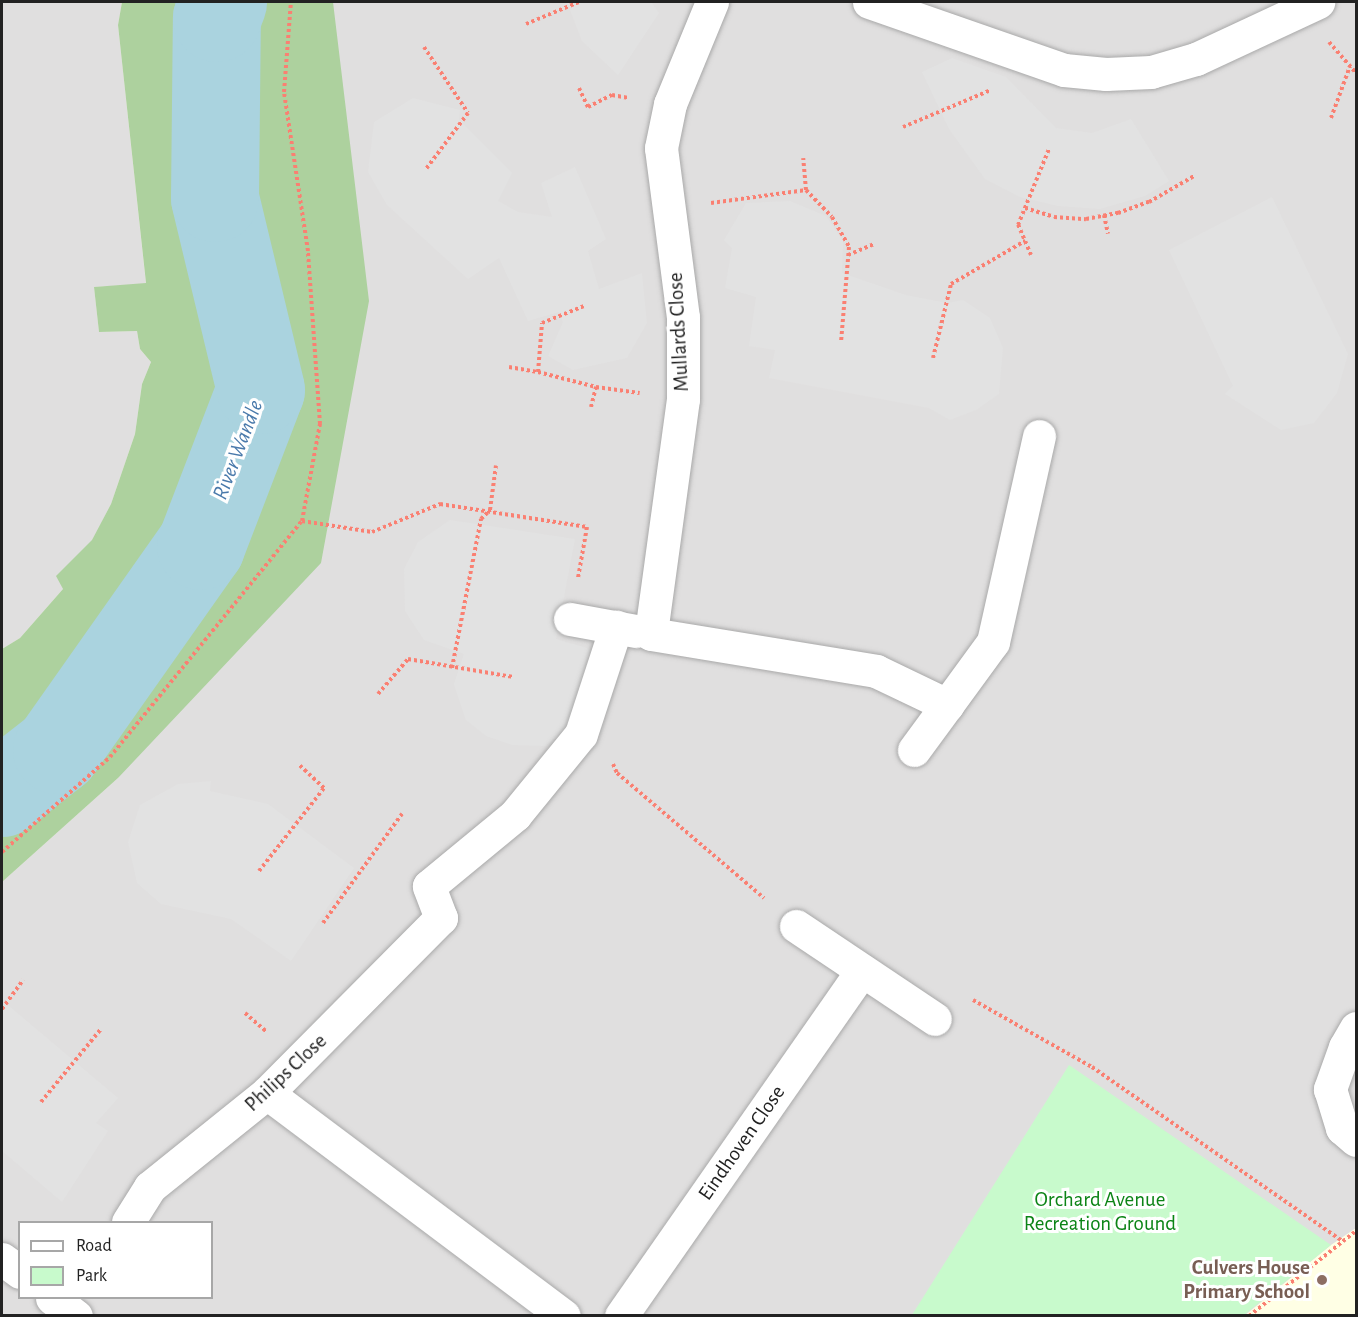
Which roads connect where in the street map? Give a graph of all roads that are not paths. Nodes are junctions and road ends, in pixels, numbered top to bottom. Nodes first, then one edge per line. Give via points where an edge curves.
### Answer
1 (712, 2) edge
2 (870, 2) edge
3 (1318, 2) edge
4 (1039, 436) dead end
5 (570, 619) road end
6 (616, 627) junction
7 (651, 634) junction
8 (947, 705) junction
9 (914, 750) dead end
10 (796, 926) road end
11 (862, 971) junction
12 (935, 1019) road end
13 (1356, 1028) edge
14 (267, 1093) junction
15 (1356, 1140) edge
16 (129, 1221) edge
17 (2, 1258) edge
18 (18, 1270) edge
19 (564, 1316) edge
20 (621, 1316) edge

1 - 7 street, Mullards Close via 670,104 661,148 683,317 683,399
2 - 3 street via 1064,70 1106,74 1151,72 1197,59
4 - 8 street via 993,642
5 - 6 street
6 - 7 street
6 - 14 street, Philips Close via 580,734 515,814 429,886 441,918
7 - 8 street via 876,671
8 - 9 street
10 - 11 street
11 - 12 street
11 - 20 street, Eindhoven Close
13 - 15 street via 1330,1089 1342,1128
14 - 16 street, Philips Close via 150,1187
14 - 19 street
17 - 18 street

